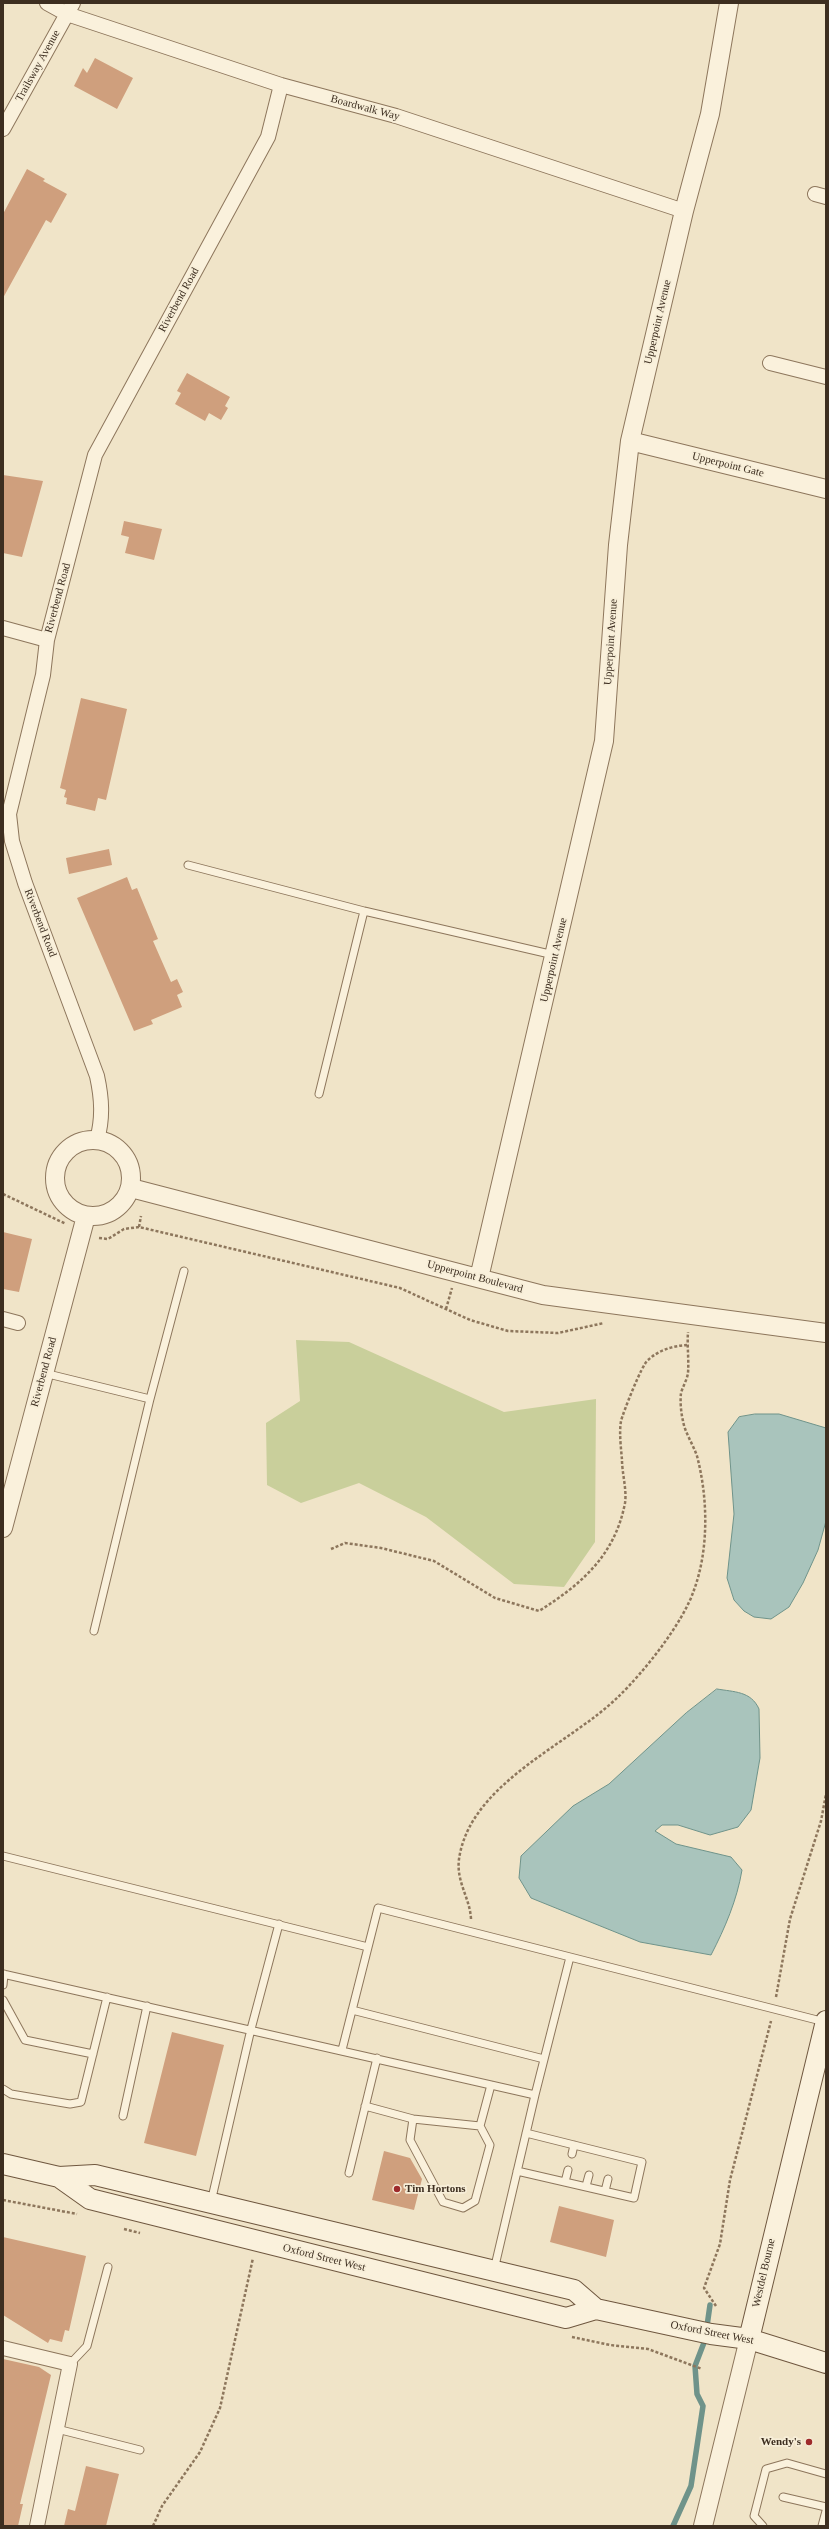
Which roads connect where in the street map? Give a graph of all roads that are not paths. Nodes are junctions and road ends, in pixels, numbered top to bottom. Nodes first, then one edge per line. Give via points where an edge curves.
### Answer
1 (47, 3) edge
2 (729, 3) edge
3 (70, 8) edge
4 (281, 85) junction
5 (3, 129) edge
6 (684, 211) junction
7 (770, 364) dead end
8 (826, 377) edge
9 (630, 441) junction
10 (826, 489) edge
11 (3, 628) edge
12 (47, 640) junction
13 (188, 865) dead end
14 (364, 911) junction
15 (555, 956) junction
16 (319, 1094) dead end
17 (97, 1140) junction
18 (131, 1188) junction
19 (83, 1223) junction
20 (184, 1271) dead end
21 (478, 1278) junction
22 (3, 1320) edge
23 (18, 1323) dead end
24 (826, 1332) edge
25 (44, 1373) junction
26 (150, 1399) junction
27 (6, 1508) edge
28 (3, 1528) edge
29 (94, 1631) dead end
30 (3, 1856) edge
31 (279, 1924) junction
32 (368, 1947) junction
33 (570, 1957) junction
34 (4, 1974) edge
35 (3, 1985) edge
36 (107, 1997) junction
37 (3, 2000) edge
38 (147, 2006) junction
39 (352, 2010) junction
40 (826, 2021) edge
41 (251, 2029) junction
42 (342, 2050) junction
43 (93, 2054) junction
44 (377, 2058) junction
45 (544, 2059) junction
46 (491, 2085) junction
47 (3, 2089) edge
48 (535, 2095) junction
49 (365, 2106) junction
50 (123, 2116) dead end
51 (413, 2119) junction
52 (480, 2126) junction
53 (526, 2133) junction
54 (574, 2145) junction
55 (572, 2154) dead end
56 (3, 2164) edge
57 (568, 2170) dead end
58 (517, 2171) junction
59 (349, 2173) dead end
60 (589, 2175) dead end
61 (59, 2177) junction
62 (608, 2179) dead end
63 (565, 2182) junction
64 (586, 2186) junction
65 (605, 2191) junction
66 (211, 2202) junction
67 (108, 2267) dead end
68 (494, 2270) junction
69 (596, 2309) junction
70 (749, 2339) junction
71 (3, 2348) edge
72 (826, 2363) edge
73 (70, 2364) junction
74 (57, 2429) junction
75 (140, 2450) dead end
76 (826, 2474) edge
77 (783, 2497) dead end
78 (826, 2507) edge
79 (826, 2511) edge
80 (37, 2526) edge
81 (703, 2526) edge
82 (763, 2526) edge
83 (822, 2526) edge

1 - 3 street, Boardwalk Way
2 - 6 street, Upperpoint Avenue via 710,114
3 - 4 street, Boardwalk Way
3 - 5 street, Trailsway Avenue
4 - 6 street, Boardwalk Way via 396,116
4 - 12 street, Riverbend Road via 268,137 95,454
6 - 9 street, Upperpoint Avenue
7 - 8 street
9 - 10 street, Upperpoint Gate
9 - 15 street, Upperpoint Avenue via 618,545 604,741
11 - 12 street
12 - 17 street, Riverbend Road via 43,675 9,814 12,841 25,883 97,1076 102,1114
13 - 14 lane
14 - 15 lane
14 - 16 lane
15 - 21 street, Upperpoint Avenue
17 - 18 street via 110,1144 126,1157 130,1167
17 - 19 street via 80,1142 71,1147 60,1160 55,1176 58,1193 63,1202
18 - 19 street via 127,1198 111,1212
18 - 21 street, Upperpoint Boulevard
19 - 25 street, Riverbend Road
20 - 26 lane
21 - 24 street, Upperpoint Boulevard via 543,1295
22 - 23 street
25 - 26 lane
25 - 27 street, Riverbend Road
26 - 29 lane
27 - 28 street, Riverbend Road
30 - 31 lane
31 - 32 lane
31 - 41 lane
32 - 33 lane via 378,1908
32 - 39 lane
33 - 40 lane
33 - 45 lane
34 - 35 lane
34 - 36 lane
36 - 38 lane
36 - 43 lane
37 - 43 lane via 24,2040
38 - 41 lane
38 - 50 lane
39 - 42 lane
39 - 45 lane
40 - 70 main road, Westdel Bourne
41 - 42 lane
41 - 66 lane
42 - 44 lane
43 - 47 lane via 81,2102 62,2102 12,2094
44 - 46 lane
44 - 49 lane
45 - 48 lane
46 - 48 lane
46 - 52 lane
48 - 53 lane
49 - 51 lane
49 - 59 lane
51 - 52 lane
51 - 52 lane via 410,2140 439,2196 443,2202 463,2208 475,2201 490,2145
53 - 54 lane
53 - 58 lane
54 - 55 lane
54 - 65 lane via 594,2154 642,2162 634,2198
56 - 61 main road, Oxford Street West
57 - 63 lane
58 - 63 lane
58 - 68 lane
60 - 64 lane
61 - 66 main road, Oxford Street West via 96,2176
61 - 69 main road, Oxford Street West via 90,2199 566,2318
62 - 65 lane
63 - 64 lane
64 - 65 lane
66 - 68 main road, Oxford Street West
67 - 73 lane via 87,2346
68 - 69 main road, Oxford Street West via 574,2290
69 - 70 main road, Oxford Street West via 711,2334
70 - 72 main road, Oxford Street West
70 - 81 street, Westdel Bourne
71 - 73 street
73 - 74 street
74 - 75 lane
74 - 80 street
76 - 82 lane via 787,2463 766,2469 754,2516
77 - 78 lane
79 - 83 lane

